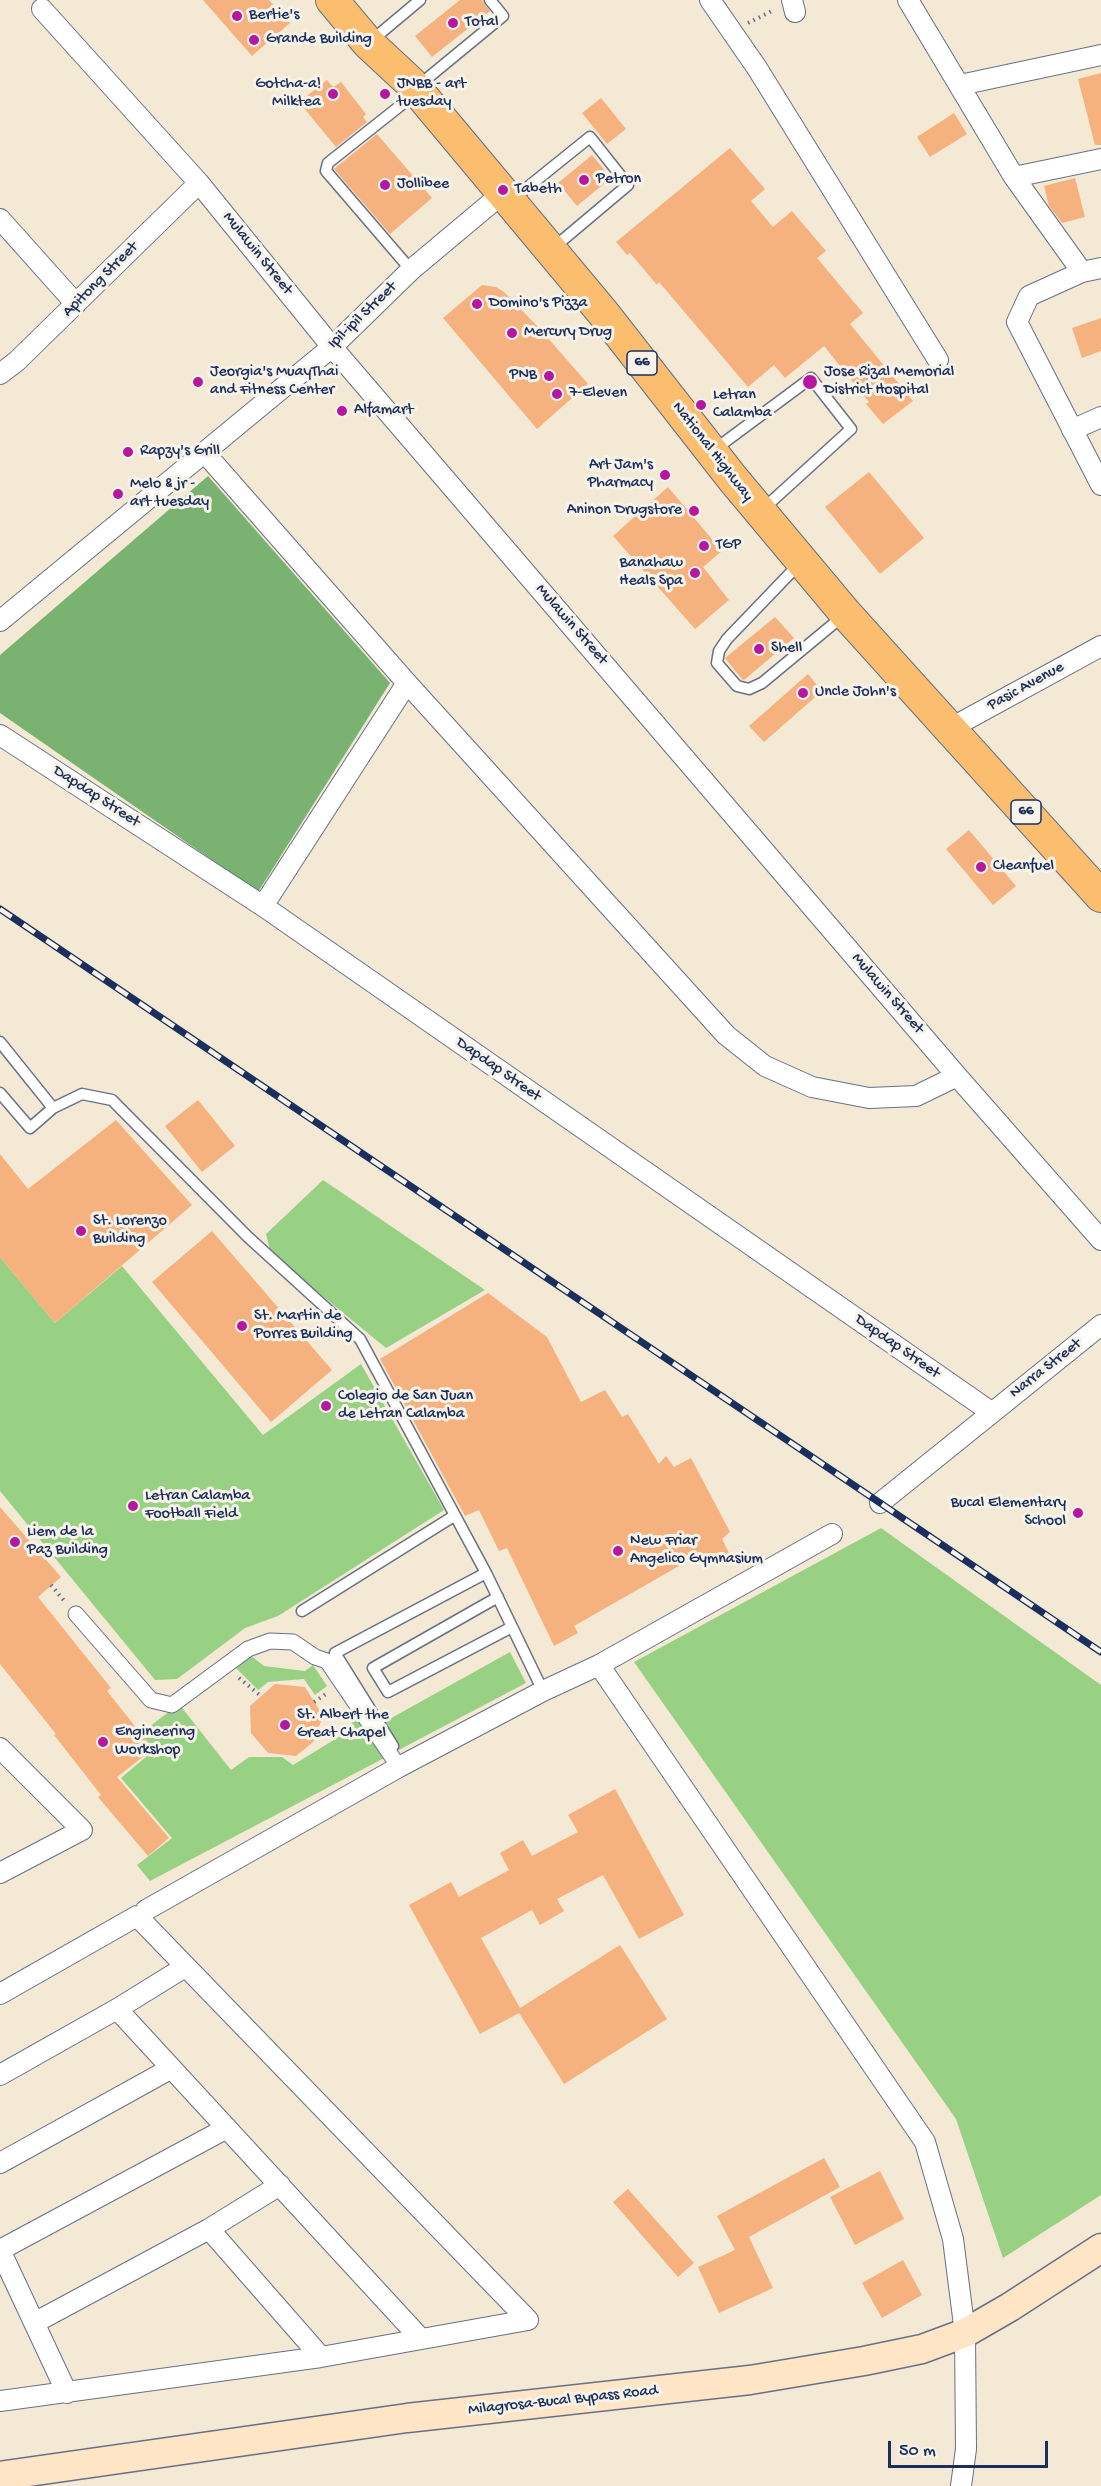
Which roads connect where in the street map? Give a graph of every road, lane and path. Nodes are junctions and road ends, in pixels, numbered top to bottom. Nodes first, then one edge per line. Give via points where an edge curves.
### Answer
1 (332, 0) edge
2 (420, 0) edge
3 (490, 0) edge
4 (710, 0) edge
5 (908, 0) edge
6 (793, 5) edge
7 (42, 9) dead end
8 (731, 31) junction
9 (368, 43) junction
10 (1101, 55) edge
11 (960, 85) junction
12 (416, 90) junction
13 (1101, 159) edge
14 (1014, 177) junction
15 (199, 183) junction
16 (507, 197) junction
17 (0, 219) edge
18 (550, 250) junction
19 (411, 270) junction
20 (1092, 270) edge
21 (76, 304) junction
22 (332, 347) junction
23 (938, 360) dead end
24 (0, 374) edge
25 (1101, 417) edge
26 (1072, 430) junction
27 (712, 451) junction
28 (204, 452) junction
29 (1101, 485) edge
30 (760, 512) junction
31 (801, 562) junction
32 (846, 614) junction
33 (0, 621) edge
34 (1101, 646) edge
35 (407, 683) junction
36 (951, 728) junction
37 (0, 735) edge
38 (1101, 897) edge
39 (262, 906) junction
40 (0, 1042) edge
41 (957, 1076) junction
42 (0, 1093) edge
43 (53, 1108) junction
44 (1101, 1240) edge
45 (1101, 1325) edge
46 (991, 1412) junction
47 (880, 1503) dead end
48 (454, 1516) junction
49 (832, 1533) dead end
50 (486, 1574) junction
51 (498, 1597) junction
52 (302, 1611) dead end
53 (76, 1614) dead end
54 (512, 1627) junction
55 (599, 1665) junction
56 (225, 1666) junction
57 (543, 1691) junction
58 (261, 1696) dead end
59 (0, 1748) edge
60 (402, 1765) junction
61 (0, 1873) edge
62 (146, 1910) dead end
63 (185, 1967) junction
64 (0, 1994) edge
65 (117, 2009) junction
66 (170, 2069) junction
67 (0, 2075) edge
68 (227, 2128) junction
69 (0, 2163) edge
70 (280, 2185) junction
71 (209, 2229) junction
72 (1101, 2248) edge
73 (0, 2250) edge
74 (34, 2323) junction
75 (965, 2333) junction
76 (421, 2339) junction
77 (321, 2357) junction
78 (67, 2393) junction
79 (0, 2401) edge
80 (0, 2476) edge
81 (961, 2486) edge

1 - 9 main road, National Highway / 66
2 - 9 lane
3 - 12 lane via 503,16
4 - 8 street
5 - 11 street
6 - 8 path
7 - 15 street, Mulawin Street
8 - 23 street
9 - 12 main road, National Highway / 66
10 - 11 street
11 - 14 street
12 - 16 main road, National Highway / 66
12 - 19 lane via 328,163 326,171
13 - 14 street
14 - 20 street
15 - 21 street, Apitong Street
15 - 22 street, Mulawin Street
16 - 18 main road, National Highway / 66
16 - 18 lane via 590,137 628,185
16 - 19 street, Ipil-ipil Street
17 - 21 street
18 - 27 main road, National Highway / 66
19 - 22 street, Ipil-ipil Street
20 - 26 street via 1029,296 1017,322
21 - 24 street, Apitong Street
22 - 28 street, Ipil-ipil Street
22 - 41 street, Mulawin Street
25 - 26 street
26 - 29 street
27 - 30 main road, National Highway / 66
27 - 30 lane via 811,378 845,421 851,429
28 - 33 street, Ipil-ipil Street
28 - 35 street
30 - 31 main road, National Highway / 66
31 - 32 main road, National Highway / 66
31 - 32 lane via 727,639 718,651 717,663 737,686 749,689 762,683
32 - 36 main road, National Highway / 66
34 - 36 street, Pasic Avenue
35 - 39 street
35 - 41 street via 726,1035 765,1066 813,1086 869,1098 915,1096
36 - 38 main road, National Highway / 66
37 - 39 street, Dapdap Street
39 - 46 street, Dapdap Street
40 - 43 lane
41 - 44 street, Mulawin Street
42 - 43 lane via 30,1128
43 - 48 lane via 82,1094 112,1100 233,1222 360,1339
45 - 46 street, Narra Street
46 - 47 street, Narra Street
48 - 50 lane
48 - 52 lane
49 - 55 street
50 - 51 lane
50 - 60 lane via 335,1653
51 - 54 lane
51 - 54 lane via 373,1668 388,1692
53 - 56 street via 151,1700 172,1705
54 - 57 lane
55 - 57 street
55 - 75 street via 925,2142 953,2239
56 - 58 path
56 - 60 street via 248,1649 270,1641 293,1642 327,1660
57 - 60 street
59 - 61 street via 82,1830
60 - 62 street
63 - 64 street via 137,1916
63 - 65 street
63 - 76 street via 528,2320
65 - 66 street
65 - 67 street
66 - 68 street
66 - 69 street
68 - 70 street
68 - 73 street
70 - 71 street
70 - 76 street
71 - 74 street
71 - 77 street
72 - 75 main road, Milagrosa-Bucal Bypass Road
73 - 74 street
74 - 78 street
75 - 80 main road, Milagrosa-Bucal Bypass Road via 922,2349 750,2380 407,2418
75 - 81 street via 966,2449
76 - 77 street
77 - 78 street
78 - 79 street

